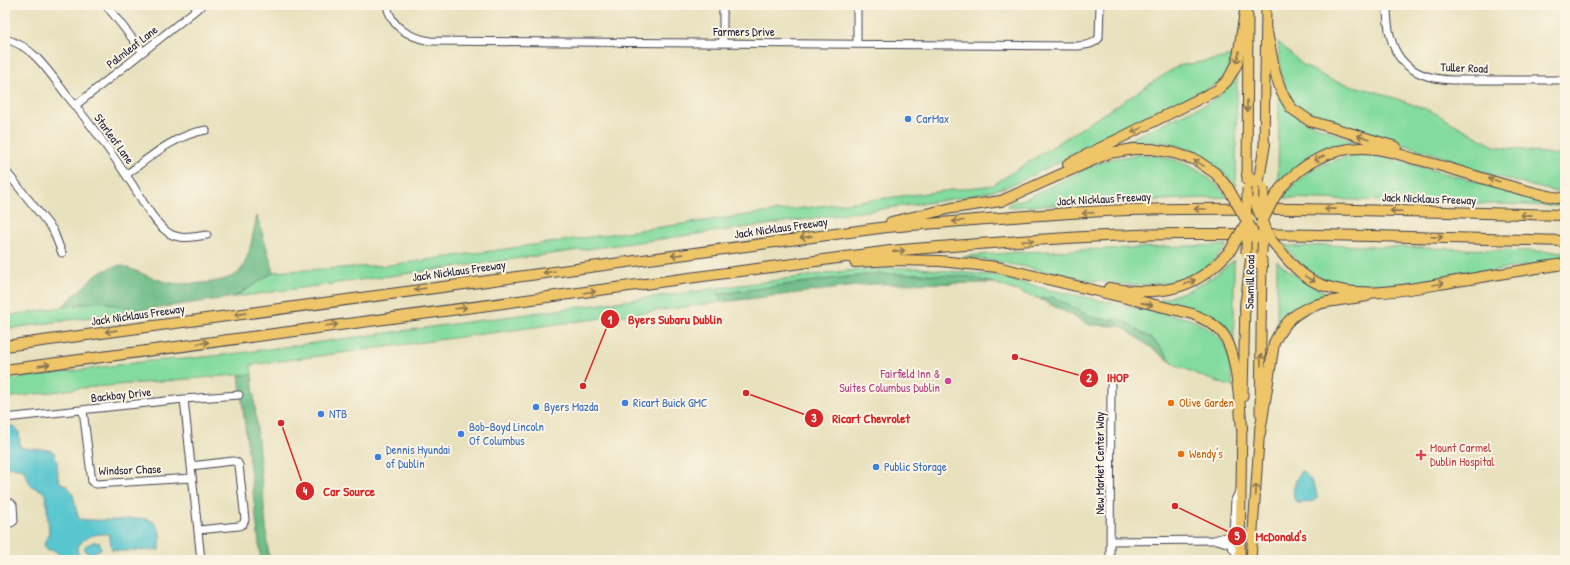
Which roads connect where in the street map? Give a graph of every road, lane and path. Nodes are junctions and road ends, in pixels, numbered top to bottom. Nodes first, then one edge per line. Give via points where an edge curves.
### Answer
1 (106, 5) edge
2 (202, 5) edge
3 (387, 5) edge
4 (723, 5) edge
5 (857, 5) edge
6 (1100, 5) edge
7 (1247, 5) edge
8 (1266, 5) edge
9 (1387, 5) edge
10 (1267, 32) junction
11 (5, 39) edge
12 (723, 43) junction
13 (857, 44) junction
14 (143, 52) junction
15 (1565, 80) edge
16 (76, 106) junction
17 (206, 130) dead end
18 (1265, 144) joint
19 (1453, 168) junction
20 (6, 173) edge
21 (126, 175) junction
22 (1247, 175) joint
23 (1032, 187) junction
24 (1255, 188) junction
25 (1565, 199) edge
26 (1255, 202) junction
27 (1565, 215) edge
28 (1247, 221) junction
29 (1263, 221) junction
30 (845, 232) junction
31 (207, 235) dead end
32 (1255, 238) junction
33 (1565, 241) edge
34 (62, 253) dead end
35 (1254, 253) junction
36 (1565, 264) edge
37 (763, 267) junction
38 (1262, 267) joint
39 (1055, 280) junction
40 (1398, 291) junction
41 (1245, 308) joint
42 (5, 346) edge
43 (5, 370) edge
44 (1111, 385) dead end
45 (239, 395) dead end
46 (184, 399) junction
47 (84, 410) junction
48 (5, 418) edge
49 (1242, 429) junction
50 (1260, 433) junction
51 (191, 466) junction
52 (192, 478) junction
53 (1242, 488) junction
54 (5, 503) edge
55 (5, 523) edge
56 (198, 530) junction
57 (1217, 540) junction
58 (1110, 541) junction
59 (1240, 559) edge
60 (201, 560) edge
61 (1110, 560) edge
62 (1251, 560) edge

1 - 14 street
2 - 14 street, Palmleaf Lane
3 - 12 street, Farmers Drive via 392,20 407,34 430,41
4 - 12 street
5 - 13 street
6 - 13 street, Farmers Drive via 1099,38 1088,45
7 -> 22 main road
7 -> 23 highway via 1237,64 1227,81 1217,90 1057,170
8 - 10 main road
9 - 15 street, Tuller Road via 1388,32 1394,47 1403,61 1424,76 1452,80
10 - 18 main road
19 -> 10 highway via 1425,156 1310,121 1291,108 1275,73
11 - 16 street, Starleaf Lane via 18,44 36,57
12 - 13 street, Farmers Drive
14 - 16 street, Palmleaf Lane
16 - 21 street, Starleaf Lane
17 - 21 street via 193,132 164,146
18 - 24 highway
25 -> 19 highway via 1544,196
19 -> 29 highway, bridge via 1380,150 1361,148 1335,152 1312,161 1288,180 1274,198
20 - 34 street via 52,230
21 - 31 street, Starleaf Lane via 166,232 184,238
22 - 24 highway
28 -> 23 highway, bridge via 1228,188 1215,173 1196,160 1152,149 1109,153
23 - 30 highway via 1001,200 952,208
24 - 26 highway
24 - 28 main road, Sawmill Road, bridge
24 - 29 main road, Sawmill Road, bridge
26 - 28 highway, bridge
26 - 29 highway, bridge
27 -> 30 highway, Jack Nicklaus Freeway via 1347,209 1127,210 1010,217
28 - 32 highway, bridge
28 - 35 main road, Sawmill Road, bridge
39 -> 28 highway, bridge via 1131,292 1171,289 1191,282 1209,271 1230,251
29 - 32 highway, bridge
29 - 35 main road, Sawmill Road, bridge
29 -> 40 highway, bridge via 1270,239 1291,265 1321,285 1343,291
30 -> 42 highway, Jack Nicklaus Freeway
32 - 35 highway
37 -> 33 highway via 890,251 1173,234 1308,234
35 - 38 highway
35 - 41 highway
40 -> 36 highway
37 - 39 highway via 894,260 940,261 997,267
43 -> 37 highway
50 -> 38 main road, Sawmill Road
39 -> 49 highway via 1192,314 1210,322 1230,345
40 - 50 highway via 1312,306 1287,320 1274,343
41 - 49 main road, Sawmill Road
44 - 58 street, New Market Center Way
45 - 46 street, Backbay Drive
46 - 47 street, Backbay Drive
46 - 51 street
47 - 48 street, Backbay Drive
47 - 52 street, Windsor Chase via 92,482 96,484
49 - 53 main road, Sawmill Road
62 -> 50 main road, Sawmill Road
51 - 52 street
51 - 56 street via 237,462 245,520 239,526
52 - 56 street
53 - 57 street via 1235,500 1233,532
53 - 59 main road, Sawmill Road
54 - 55 street via 13,505 14,521
56 - 60 street
57 - 58 street
57 - 59 street via 1230,544
58 - 61 street, New Market Center Way

